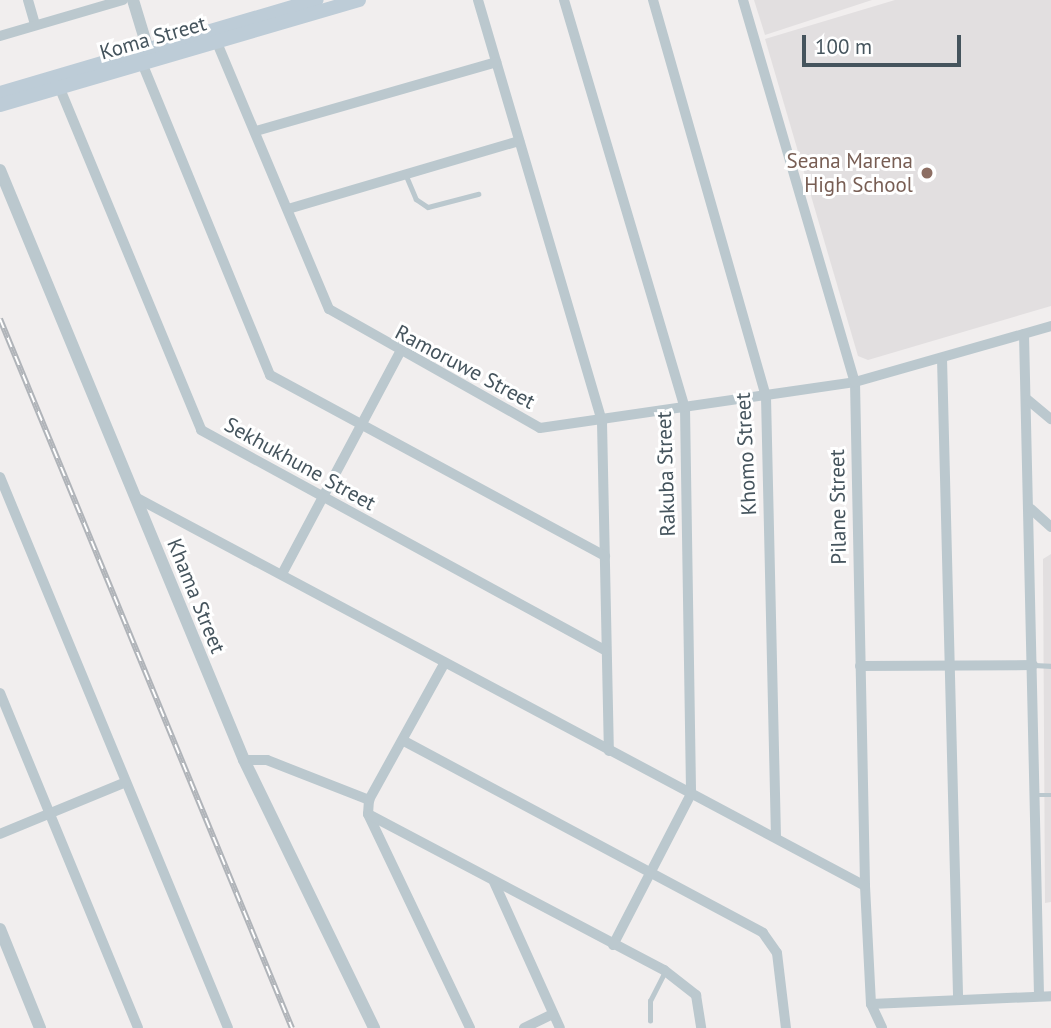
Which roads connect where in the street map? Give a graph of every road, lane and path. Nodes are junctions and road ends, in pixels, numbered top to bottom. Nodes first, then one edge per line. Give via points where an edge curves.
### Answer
1 (28, 0) edge
2 (123, 0) edge
3 (133, 0) edge
4 (317, 0) edge
5 (359, 0) edge
6 (478, 0) edge
7 (564, 0) edge
8 (653, 0) edge
9 (743, 0) edge
10 (35, 25) junction
11 (0, 36) edge
12 (215, 36) junction
13 (145, 56) junction
14 (496, 62) junction
15 (57, 82) junction
16 (0, 93) edge
17 (0, 105) edge
18 (256, 131) junction
19 (519, 141) junction
20 (0, 170) edge
21 (406, 174) junction
22 (478, 194) dead end
23 (288, 209) junction
24 (1051, 326) edge
25 (1024, 334) junction
26 (399, 354) junction
27 (942, 358) junction
28 (855, 382) junction
29 (766, 397) junction
30 (1028, 400) junction
31 (685, 408) junction
32 (1051, 419) edge
33 (602, 422) junction
34 (362, 428) junction
35 (0, 478) edge
36 (135, 497) junction
37 (323, 499) junction
38 (1031, 509) junction
39 (1051, 527) edge
40 (605, 556) junction
41 (282, 574) junction
42 (606, 651) junction
43 (444, 664) junction
44 (954, 665) junction
45 (1033, 665) junction
46 (860, 666) junction
47 (1051, 666) edge
48 (0, 693) edge
49 (404, 741) junction
50 (609, 751) junction
51 (244, 760) junction
52 (126, 782) junction
53 (691, 794) junction
54 (1037, 795) junction
55 (1051, 795) edge
56 (369, 800) junction
57 (49, 812) junction
58 (368, 814) junction
59 (396, 828) junction
60 (0, 834) edge
61 (775, 837) junction
62 (379, 840) junction
63 (650, 873) junction
64 (493, 881) junction
65 (865, 886) junction
66 (1045, 911) edge
67 (0, 929) edge
68 (613, 945) junction
69 (665, 971) junction
70 (958, 996) junction
71 (1039, 996) junction
72 (1051, 996) edge
73 (872, 1003) junction
74 (553, 1014) junction
75 (650, 1021) dead end
76 (40, 1028) edge
77 (138, 1028) edge
78 (228, 1028) edge
79 (374, 1028) edge
80 (470, 1028) edge
81 (524, 1028) edge
82 (560, 1028) edge
83 (701, 1028) edge
84 (786, 1028) edge
85 (882, 1028) edge

1 - 10 street
2 - 10 street
3 - 13 street
4 - 12 main road, Koma Street
5 - 12 main road, Koma Street
6 - 14 street
7 - 31 street, Rakuba Street
8 - 29 street, Khomo Street
9 - 28 street, Pilane Street
10 - 11 street
12 - 13 main road, Koma Street
12 - 18 street, Ramoruwe Street
13 - 15 main road, Koma Street
13 - 34 street via 265,369
14 - 18 street
14 - 19 street
15 - 16 main road, Koma Street
15 - 17 main road, Koma Street
15 - 37 street, Sekhukhune Street via 201,430
18 - 23 street, Ramoruwe Street
19 - 21 street
19 - 33 street
20 - 36 street, Khama Street
21 - 22 lane via 416,199 428,206
21 - 23 street
23 - 26 street, Ramoruwe Street via 329,309
24 - 25 street, Ramoruwe Street
25 - 27 street, Ramoruwe Street
25 - 30 street
26 - 33 street, Ramoruwe Street via 540,428
26 - 34 street
27 - 28 street, Ramoruwe Street
27 - 44 street
28 - 29 street, Ramoruwe Street
28 - 46 street, Pilane Street
29 - 31 street, Ramoruwe Street
29 - 61 street, Khomo Street
30 - 32 street
30 - 38 street
31 - 33 street, Ramoruwe Street
31 - 53 street, Rakuba Street
33 - 40 street
34 - 37 street
34 - 40 street
35 - 52 street
36 - 41 street
36 - 51 street, Khama Street
37 - 41 street
37 - 42 street, Sekhukhune Street
38 - 39 street
38 - 45 street
40 - 42 street
41 - 43 street
42 - 50 street
43 - 49 street
43 - 50 street
44 - 45 street
44 - 46 street
44 - 70 street
45 - 47 lane
45 - 54 street
46 - 65 street, Pilane Street
48 - 57 street
49 - 56 street
49 - 63 street
50 - 53 street
51 - 56 street via 267,760
51 - 79 street, Khama Street
52 - 57 street
52 - 78 street
53 - 61 street
53 - 63 street, Rakuba Street
54 - 55 lane
54 - 66 street
56 - 58 street
57 - 60 street
57 - 77 street
58 - 59 street
58 - 62 street
59 - 62 street
59 - 64 street
61 - 65 street
62 - 80 street
63 - 68 street, Rakuba Street
63 - 84 street via 769,938 777,953
64 - 68 street
64 - 74 street
65 - 73 street, Pilane Street
66 - 71 street
67 - 76 street
68 - 69 street
69 - 75 lane via 650,1001
69 - 83 street via 696,995
70 - 71 street
70 - 73 street
71 - 72 street
73 - 85 street, Pilane Street
74 - 81 street
74 - 82 street

